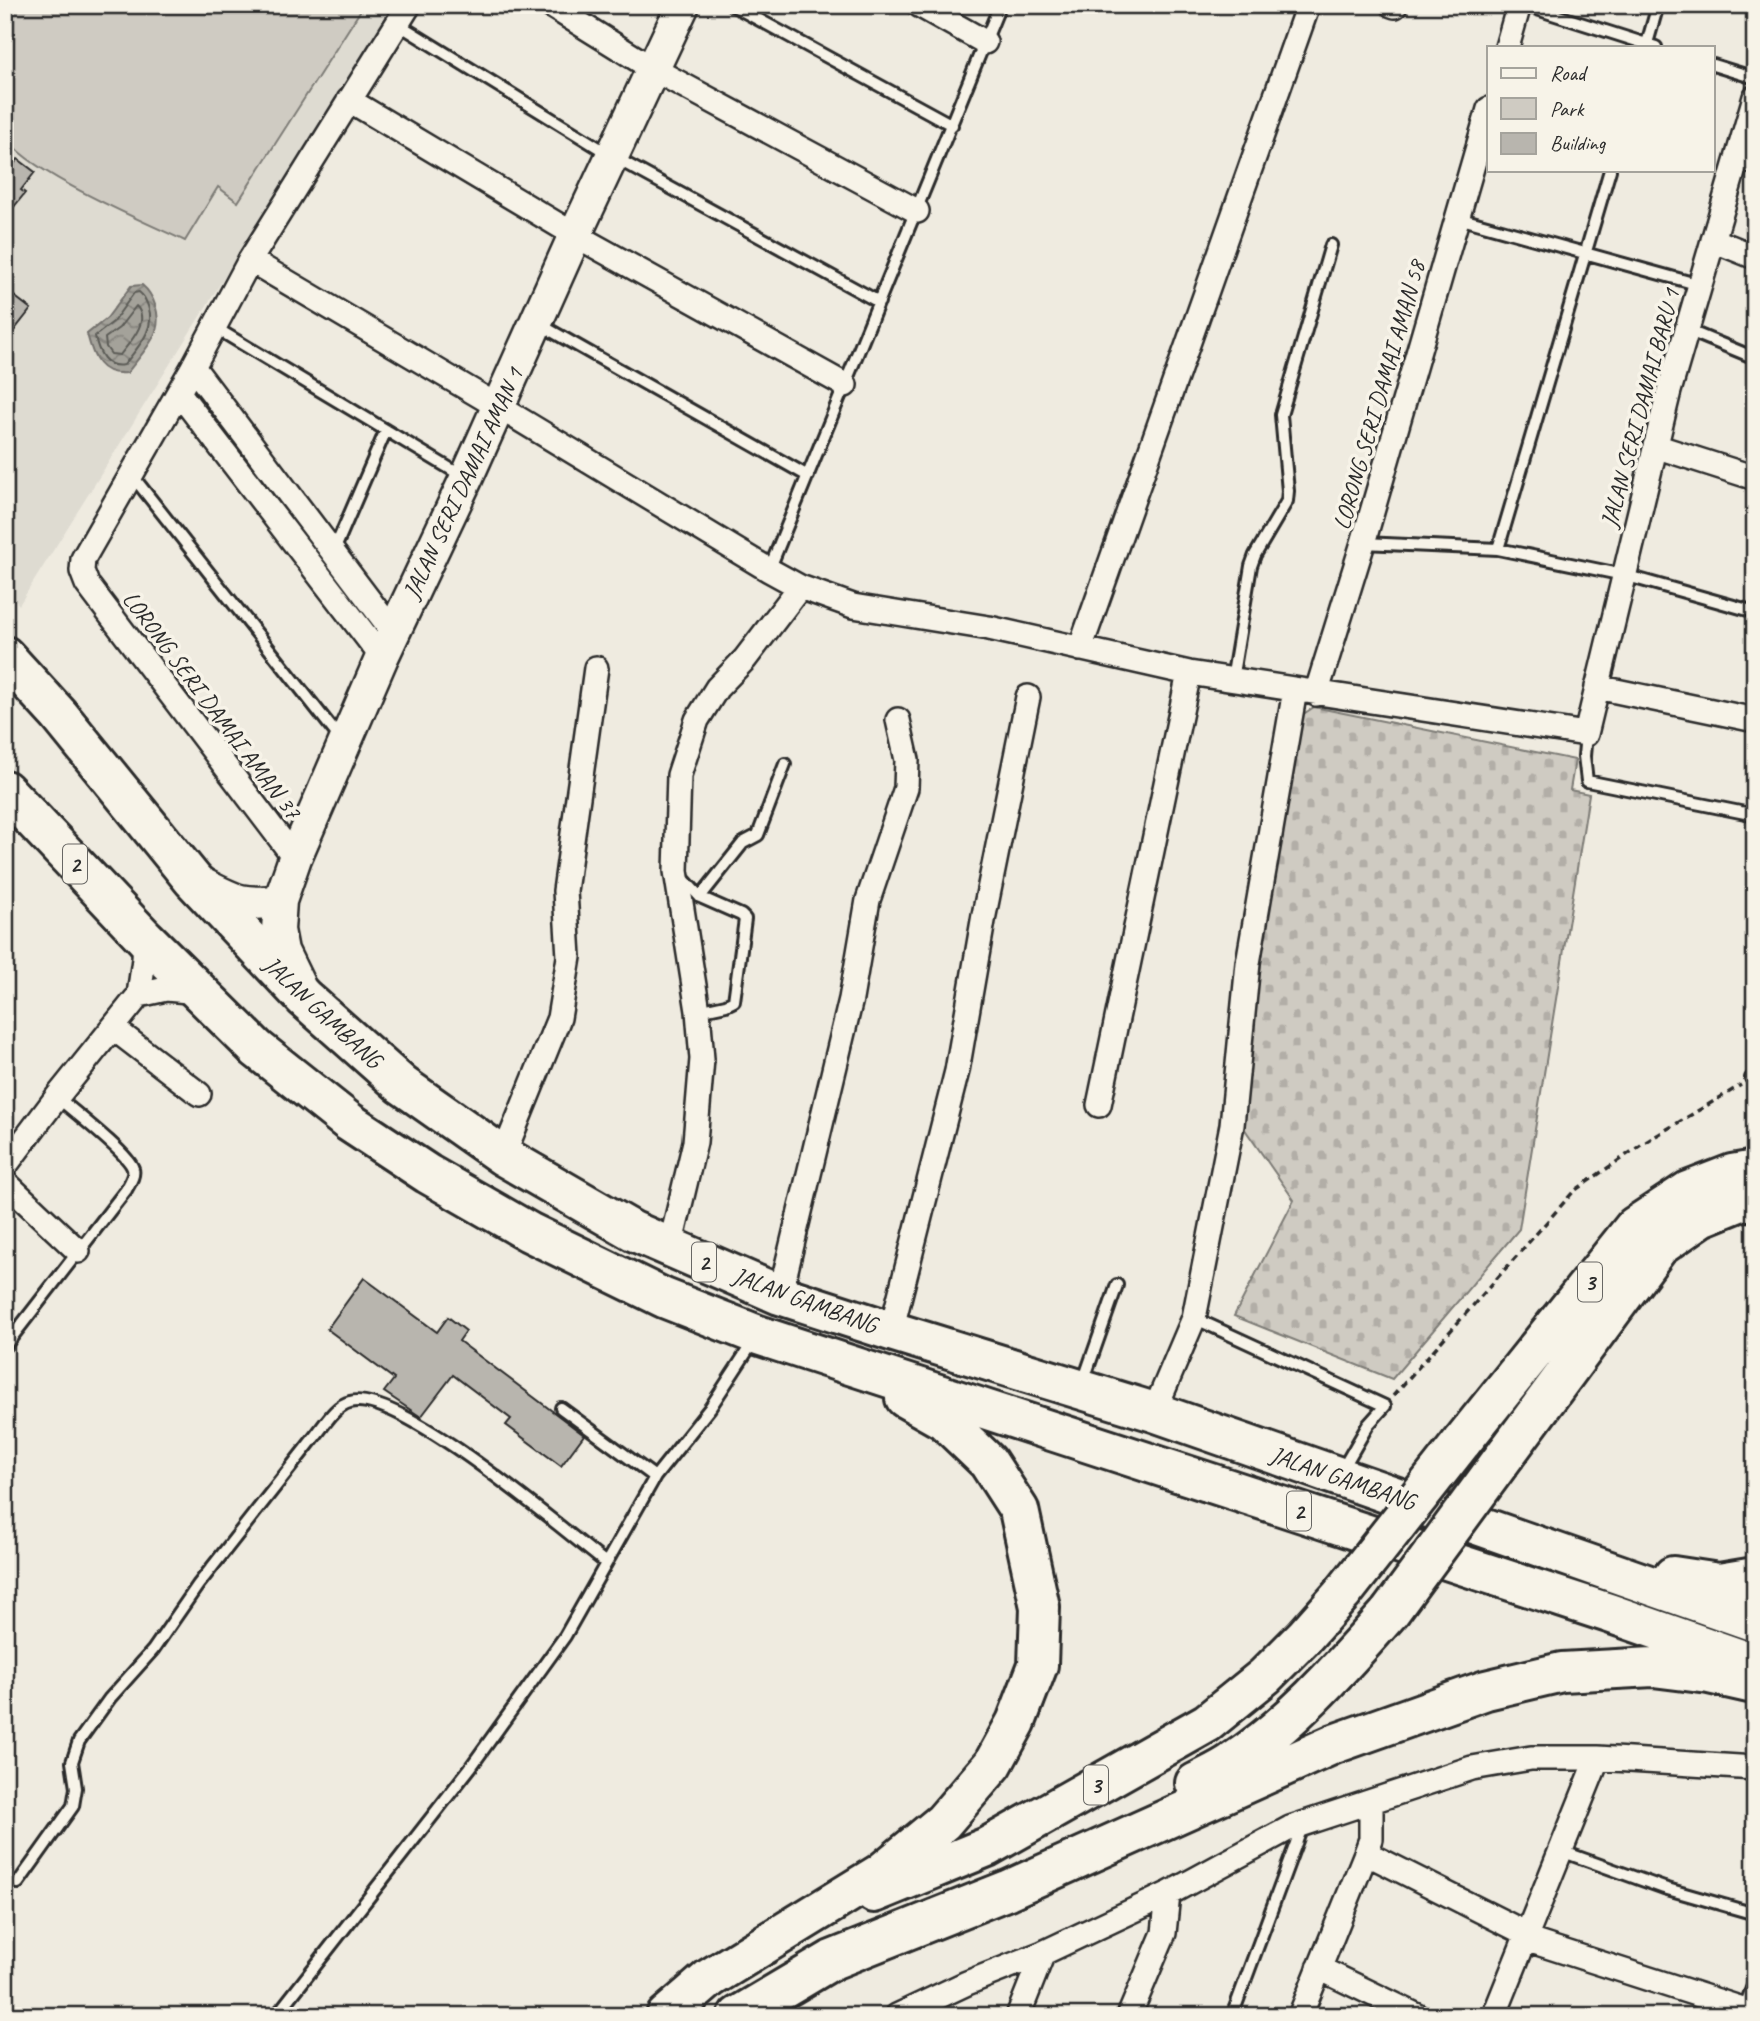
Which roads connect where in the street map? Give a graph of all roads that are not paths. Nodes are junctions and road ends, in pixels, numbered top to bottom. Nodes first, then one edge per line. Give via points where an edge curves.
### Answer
1 (550, 5) edge
2 (683, 5) edge
3 (732, 5) edge
4 (919, 5) edge
5 (1000, 5) edge
6 (1308, 5) edge
7 (1521, 5) edge
8 (1658, 5) edge
9 (404, 15) edge
10 (985, 42) junction
11 (1507, 46) edge
12 (1650, 46) edge
13 (1714, 65) edge
14 (653, 69) junction
15 (1755, 78) edge
16 (1755, 97) edge
17 (349, 100) junction
18 (1487, 116) edge
19 (951, 125) junction
20 (612, 156) junction
21 (1745, 166) edge
22 (1609, 172) edge
23 (916, 211) junction
24 (1458, 218) junction
25 (575, 235) junction
26 (1713, 240) junction
27 (1331, 245) dead end
28 (1585, 253) junction
29 (1755, 257) edge
30 (250, 260) junction
31 (1700, 285) junction
32 (879, 302) junction
33 (537, 322) junction
34 (214, 327) junction
35 (1687, 330) junction
36 (1755, 358) edge
37 (193, 367) junction
38 (845, 385) junction
39 (179, 393) junction
40 (499, 407) junction
41 (386, 430) junction
42 (1655, 446) junction
43 (131, 474) junction
44 (808, 476) junction
45 (1755, 478) edge
46 (466, 479) junction
47 (1363, 542) junction
48 (1498, 549) junction
49 (333, 553) junction
50 (769, 570) junction
51 (1624, 575) junction
52 (800, 587) junction
53 (1755, 612) edge
54 (388, 645) junction
55 (1080, 649) junction
56 (5, 656) edge
57 (596, 668) dead end
58 (1189, 673) junction
59 (1232, 680) junction
60 (1597, 687) junction
61 (1305, 692) junction
62 (1028, 697) dead end
63 (898, 720) dead end
64 (1755, 720) edge
65 (1586, 734) junction
66 (344, 744) junction
67 (785, 764) dead end
68 (11, 802) edge
69 (1755, 815) edge
70 (295, 858) junction
71 (676, 871) junction
72 (193, 880) junction
73 (700, 897) junction
74 (280, 901) junction
75 (145, 938) junction
76 (199, 992) junction
77 (139, 995) junction
78 (304, 998) junction
79 (698, 1011) junction
80 (113, 1027) junction
81 (199, 1094) dead end
82 (57, 1097) junction
83 (1099, 1105) dead end
84 (503, 1156) junction
85 (5, 1166) edge
86 (1755, 1170) edge
87 (5, 1182) edge
88 (1755, 1200) edge
89 (670, 1247) junction
90 (78, 1251) junction
91 (1117, 1285) dead end
92 (780, 1295) junction
93 (1194, 1318) junction
94 (891, 1331) junction
95 (758, 1335) junction
96 (5, 1346) edge
97 (843, 1362) junction
98 (1081, 1389) junction
99 (561, 1408) dead end
100 (1154, 1412) junction
101 (1338, 1476) junction
102 (655, 1477) junction
103 (606, 1563) junction
104 (1591, 1564) junction
105 (1755, 1577) edge
106 (1755, 1622) edge
107 (1755, 1664) edge
108 (1755, 1684) edge
109 (1598, 1758) junction
110 (1755, 1768) edge
111 (1371, 1802) junction
112 (1303, 1824) junction
113 (1560, 1851) junction
114 (1366, 1853) junction
115 (18, 1883) dead end
116 (1008, 1890) junction
117 (1168, 1894) junction
118 (1755, 1914) edge
119 (811, 1918) junction
120 (1526, 1937) junction
121 (1043, 1953) junction
122 (1319, 1968) junction
123 (1755, 1981) edge
124 (923, 2010) edge
125 (1746, 2013) edge
126 (276, 2016) edge
127 (666, 2016) edge
128 (738, 2016) edge
129 (897, 2016) edge
130 (1018, 2016) edge
131 (1129, 2016) edge
132 (1232, 2016) edge
133 (1300, 2016) edge
134 (1418, 2016) edge
135 (1494, 2016) edge

1 - 14 street
2 - 14 street, JALAN SERI DAMAI AMAN 1
3 - 19 lane
4 - 10 street
5 - 10 lane
6 - 55 street
7 - 11 street
7 - 12 lane
8 - 12 lane
9 - 17 street
9 - 20 lane
10 - 19 lane
13 - 15 lane
14 - 20 street, JALAN SERI DAMAI AMAN 1
14 - 23 street
16 - 21 street, JALAN SERI DAMAI BARU 1
17 - 25 street
17 - 30 street
18 - 24 street, LORONG SERI DAMAI AMAN 58
19 - 23 lane
20 - 25 street, JALAN SERI DAMAI AMAN 1
20 - 32 lane
21 - 26 street, JALAN SERI DAMAI BARU 1
22 - 28 lane
23 - 32 lane
24 - 28 lane
24 - 47 street, LORONG SERI DAMAI AMAN 58
25 - 33 street, JALAN SERI DAMAI AMAN 1
25 - 38 street
26 - 29 street
26 - 31 street, JALAN SERI DAMAI BARU 1
27 - 59 lane via 1282,415 1287,501 1251,565
28 - 31 lane
28 - 48 lane
30 - 34 street
30 - 40 street
31 - 35 street, JALAN SERI DAMAI BARU 1
32 - 38 lane
33 - 40 street, JALAN SERI DAMAI AMAN 1
33 - 44 lane
34 - 37 street
34 - 41 lane
35 - 36 lane
35 - 42 street, JALAN SERI DAMAI BARU 1
37 - 39 street
37 - 49 street
38 - 44 lane
39 - 43 street
39 - 54 street
40 - 46 street, JALAN SERI DAMAI AMAN 1
40 - 50 street
41 - 46 lane
41 - 49 lane
42 - 45 street
42 - 51 street, JALAN SERI DAMAI BARU 1
43 - 66 lane
43 - 70 street, LORONG SERI DAMAI AMAN 37 via 83,559 87,584
44 - 50 lane
46 - 54 street, JALAN SERI DAMAI AMAN 1
47 - 48 lane
47 - 61 street, LORONG SERI DAMAI AMAN 58
48 - 51 lane
49 - 54 street
50 - 52 street
51 - 53 lane
51 - 60 street, JALAN SERI DAMAI BARU 1
52 - 55 street via 853,606 989,628
52 - 71 street via 717,688 697,720 679,775
54 - 66 street, JALAN SERI DAMAI AMAN 1
55 - 58 street
56 - 72 highway, JALAN GAMBANG / 2
57 - 84 street via 565,891 569,957 559,1018
58 - 59 street
58 - 83 street
59 - 61 street
60 - 64 street
60 - 65 street, JALAN SERI DAMAI BARU 1
61 - 65 street
61 - 93 street, LORONG SERI DAMAI AMAN 58 via 1248,962 1232,1125
62 - 94 street via 957,1071
63 - 92 street via 907,760 906,788 868,900 851,999
65 - 69 lane via 1587,781
66 - 70 street, JALAN SERI DAMAI AMAN 1
67 - 73 lane via 758,835 743,843
68 - 75 highway, JALAN GAMBANG / 2
70 - 74 street, JALAN SERI DAMAI AMAN 1
71 - 73 lane
71 - 79 street
72 - 74 street via 243,903
72 - 78 highway, JALAN GAMBANG / 2
73 - 79 lane via 745,919 734,1000
74 - 78 street, JALAN SERI DAMAI AMAN 1 via 282,951
75 - 76 highway, JALAN GAMBANG / 2
75 - 77 street
76 - 77 street via 166,989
76 - 95 highway, JALAN GAMBANG / 2 via 257,1049 349,1122 428,1174 529,1232 652,1292
77 - 80 street
78 - 84 highway, JALAN GAMBANG / 2 via 402,1085
79 - 89 street via 702,1059 695,1142
80 - 81 street
80 - 82 street
82 - 85 street
82 - 90 lane via 121,1153 134,1174
84 - 89 highway, JALAN GAMBANG / 2 via 633,1231
86 - 119 highway, 3, bridge via 1688,1191 1635,1226 1343,1593 1265,1676 1207,1723 987,1847
87 - 90 street
88 - 116 highway, 3, bridge via 1702,1217 1659,1247 1390,1612 1297,1712 1233,1762
89 - 92 highway, JALAN GAMBANG / 2
90 - 96 lane
91 - 98 lane
92 - 94 highway, JALAN GAMBANG / 2
93 - 100 street, LORONG SERI DAMAI AMAN 58
93 - 101 lane via 1385,1406 1368,1425
94 - 98 highway, JALAN GAMBANG / 2
95 - 97 highway, JALAN GAMBANG / 2
95 - 102 lane via 710,1408
97 - 107 highway, JALAN GAMBANG / 2
97 - 119 highway via 944,1420 988,1462 1018,1510 1030,1552 1040,1607 1038,1665 1016,1722 993,1764 943,1822 881,1873
98 - 100 highway, JALAN GAMBANG / 2
99 - 102 lane
100 - 101 highway, JALAN GAMBANG / 2
101 - 104 highway, JALAN GAMBANG / 2
102 - 103 lane
103 - 115 lane via 461,1450 377,1403 347,1402 333,1413 79,1741 72,1762 73,1806
103 - 126 lane via 565,1636 478,1757
104 - 105 highway via 1719,1583
104 - 106 highway, JALAN GAMBANG / 2
108 - 116 highway via 1653,1667 1562,1672 1486,1690 1334,1744
109 - 110 street
109 - 111 street via 1531,1758 1472,1768
109 - 113 street
111 - 112 street
111 - 114 street via 1371,1839
112 - 117 street
112 - 132 lane
113 - 118 lane
113 - 120 street
114 - 120 street
114 - 122 street
116 - 128 highway, 3 via 832,1960
117 - 121 street
117 - 131 street via 1164,1933
119 - 127 highway, 3 via 710,1978
120 - 125 street
120 - 135 street
121 - 124 street via 967,1983
121 - 130 street
122 - 133 street
122 - 134 street
123 - 125 lane
124 - 129 street

